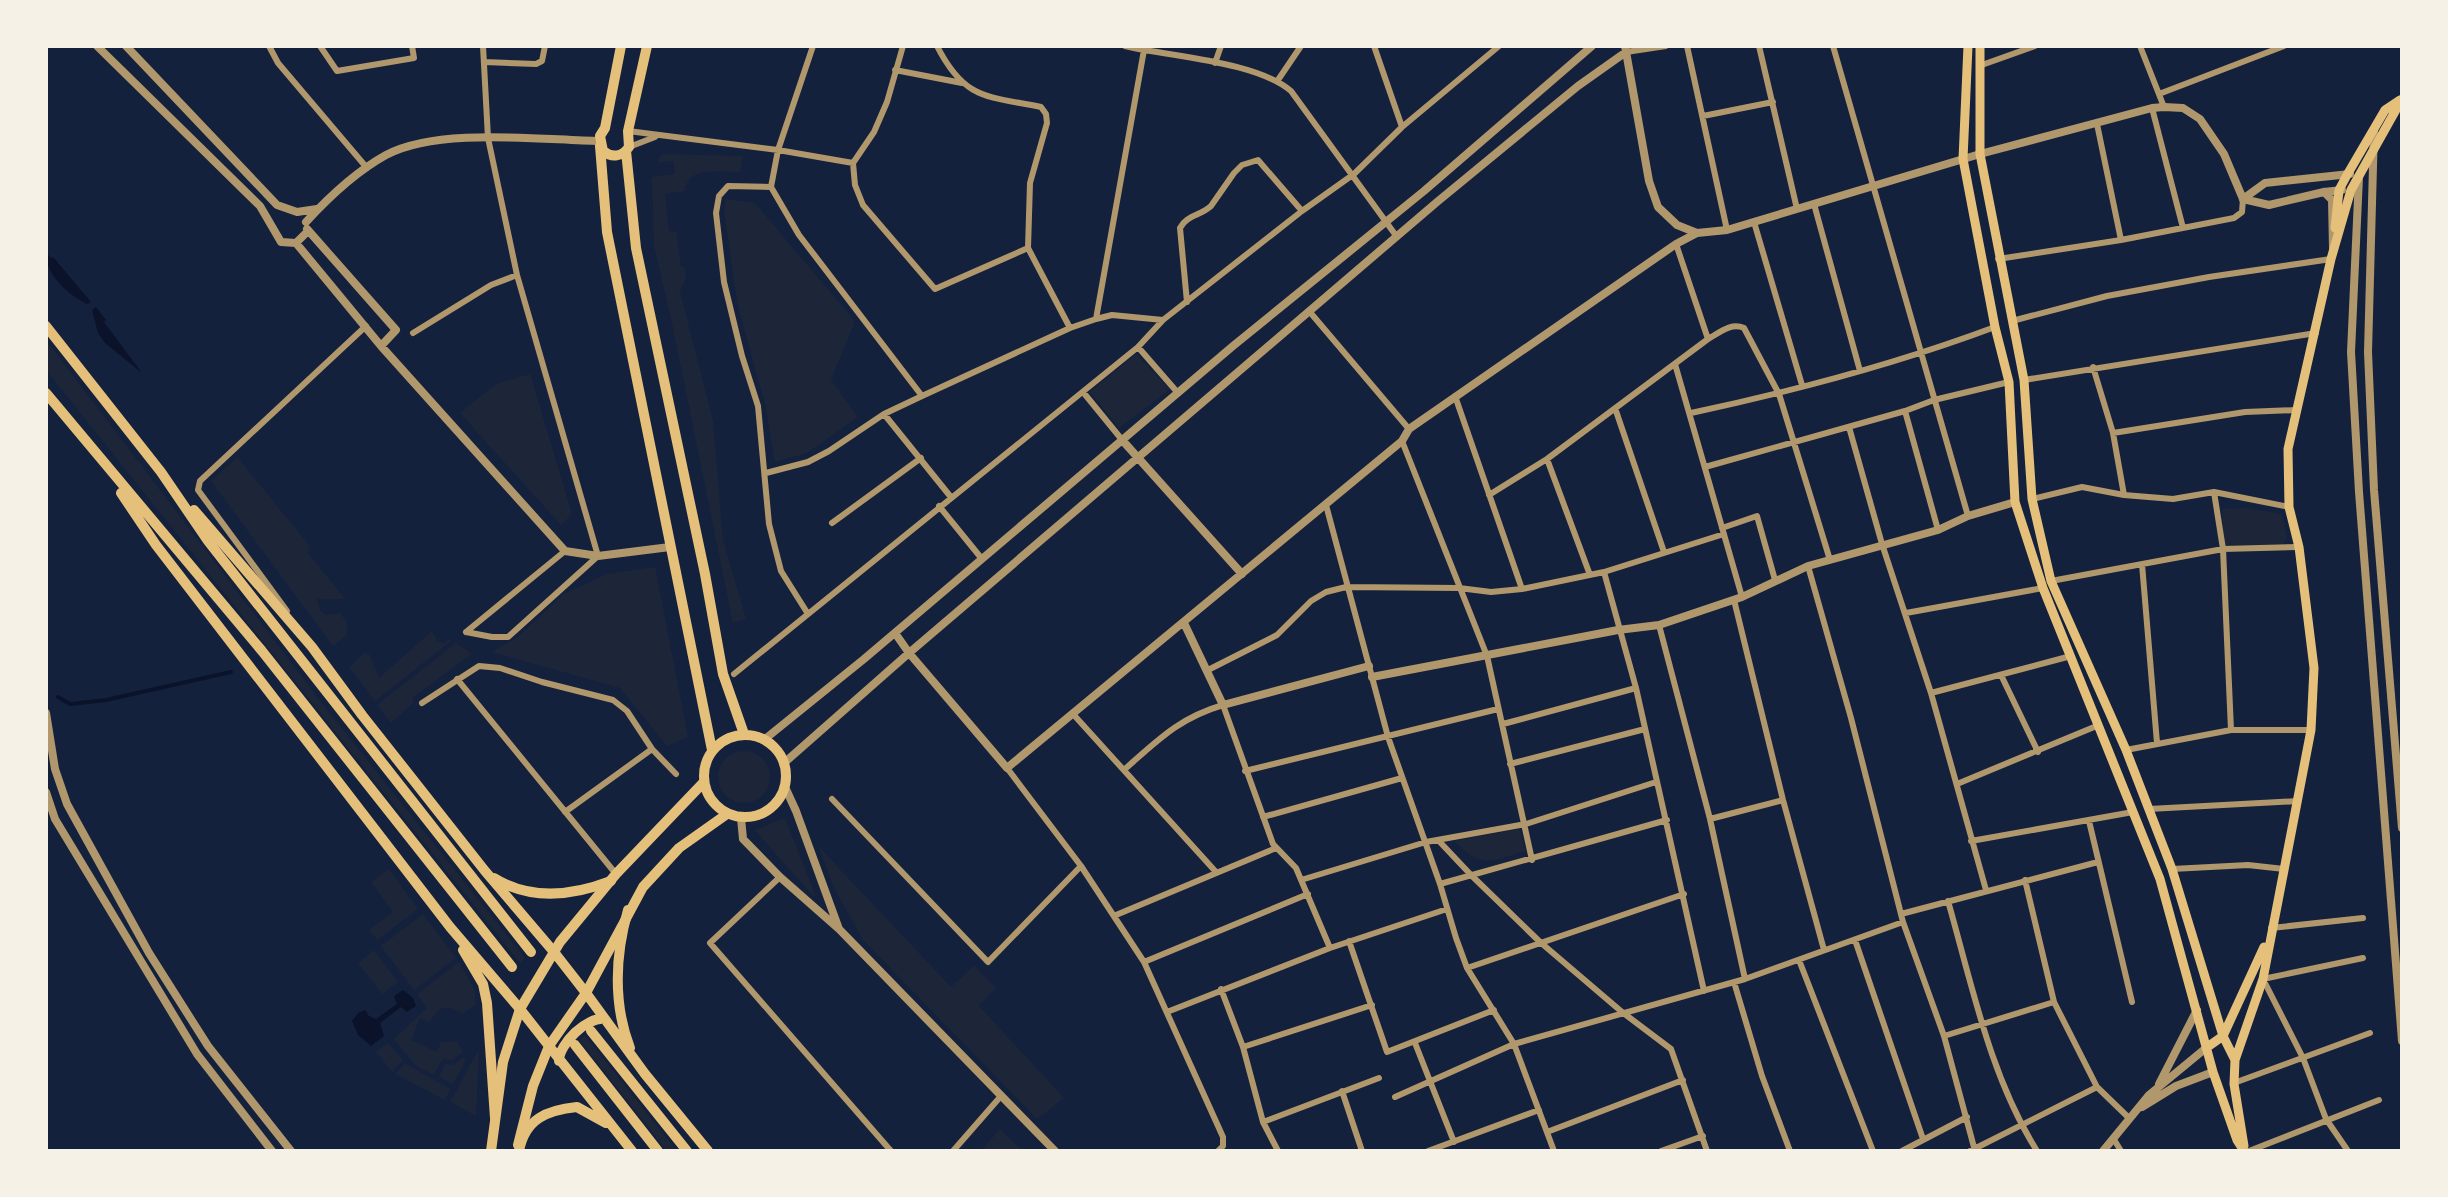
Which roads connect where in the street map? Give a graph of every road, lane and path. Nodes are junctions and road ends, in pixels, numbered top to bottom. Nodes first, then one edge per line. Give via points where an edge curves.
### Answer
1 (126, 46) edge
2 (269, 46) edge
3 (320, 46) edge
4 (412, 46) edge
5 (483, 46) edge
6 (545, 46) edge
7 (621, 46) edge
8 (647, 46) edge
9 (813, 46) edge
10 (903, 46) edge
11 (937, 46) edge
12 (1125, 46) edge
13 (1221, 46) edge
14 (1301, 46) edge
15 (1374, 46) edge
16 (1499, 46) edge
17 (1592, 46) edge
18 (1666, 46) edge
19 (1687, 46) edge
20 (1759, 46) edge
21 (1833, 46) edge
22 (1968, 46) edge
23 (1980, 46) edge
24 (2035, 46) edge
25 (2140, 46) edge
26 (2284, 46) edge
27 (103, 48) edge
28 (1625, 49) edge
29 (1144, 50) junction
30 (484, 62) junction
31 (1215, 63) junction
32 (1979, 66) junction
33 (895, 70) junction
34 (1278, 80) junction
35 (962, 83) junction
36 (2159, 94) junction
37 (2402, 99) edge
38 (1773, 102) junction
39 (2164, 107) junction
40 (2152, 108) junction
41 (1703, 116) junction
42 (2097, 124) junction
43 (1402, 127) junction
44 (605, 128) junction
45 (2374, 129) junction
46 (628, 131) junction
47 (658, 136) junction
48 (488, 138) junction
49 (600, 144) junction
50 (2374, 147) junction
51 (628, 149) junction
52 (778, 150) junction
53 (1980, 154) junction
54 (2358, 156) junction
55 (1963, 159) junction
56 (853, 163) junction
57 (367, 168) junction
58 (1354, 174) junction
59 (2359, 174) junction
60 (2347, 175) junction
61 (1875, 186) junction
62 (771, 187) junction
63 (2339, 190) junction
64 (2351, 190) junction
65 (2324, 192) junction
66 (2243, 199) junction
67 (1814, 204) junction
68 (318, 209) junction
69 (1797, 209) junction
70 (1302, 211) junction
71 (292, 212) junction
72 (1386, 221) junction
73 (1754, 222) junction
74 (306, 227) junction
75 (273, 228) junction
76 (2183, 228) junction
77 (1727, 230) junction
78 (1697, 233) junction
79 (1397, 237) junction
80 (2121, 240) junction
81 (296, 243) junction
82 (1676, 244) junction
83 (1028, 248) junction
84 (2332, 255) junction
85 (1998, 259) junction
86 (517, 275) junction
87 (1187, 302) junction
88 (1309, 311) junction
89 (1096, 319) junction
90 (1163, 320) junction
91 (2012, 321) junction
92 (46, 326) edge
93 (366, 326) junction
94 (1995, 327) junction
95 (1070, 328) junction
96 (413, 333) dead end
97 (2316, 333) junction
98 (1708, 339) junction
99 (381, 346) junction
100 (1138, 347) junction
101 (1921, 354) junction
102 (1675, 364) junction
103 (2093, 367) junction
104 (1860, 371) junction
105 (2024, 380) junction
106 (2009, 382) junction
107 (1802, 385) junction
108 (1083, 392) junction
109 (46, 393) edge
110 (1178, 393) junction
111 (1779, 394) junction
112 (922, 396) junction
113 (1455, 396) junction
114 (1934, 400) junction
115 (1615, 408) junction
116 (2297, 410) junction
117 (1905, 411) junction
118 (1691, 413) junction
119 (884, 414) junction
120 (1849, 427) junction
121 (1409, 429) junction
122 (2113, 433) junction
123 (1123, 441) junction
124 (1402, 441) junction
125 (1795, 442) junction
126 (90, 449) junction
127 (921, 458) junction
128 (1138, 458) junction
129 (1547, 459) junction
130 (1705, 467) junction
131 (161, 472) junction
132 (766, 473) junction
133 (2214, 492) junction
134 (1489, 495) junction
135 (2124, 495) junction
136 (950, 496) junction
137 (2032, 499) junction
138 (2015, 502) junction
139 (1326, 505) junction
140 (939, 506) junction
141 (2289, 507) junction
142 (1968, 516) junction
143 (832, 523) dead end
144 (1938, 530) junction
145 (1723, 531) junction
146 (1882, 544) junction
147 (670, 547) junction
148 (2299, 547) junction
149 (2223, 549) junction
150 (565, 551) junction
151 (1664, 552) junction
152 (598, 556) junction
153 (982, 559) junction
154 (1830, 560) junction
155 (2142, 564) junction
156 (1808, 566) junction
157 (1604, 572) junction
158 (1242, 574) junction
159 (1590, 575) junction
160 (1775, 580) junction
161 (2047, 584) junction
162 (1346, 587) junction
163 (1459, 588) junction
164 (1522, 589) junction
165 (1738, 598) junction
166 (1906, 613) junction
167 (808, 614) junction
168 (1184, 623) junction
169 (1659, 625) junction
170 (1618, 630) junction
171 (895, 633) junction
172 (312, 647) junction
173 (909, 653) junction
174 (1487, 656) junction
175 (2071, 656) junction
176 (1369, 666) junction
177 (1208, 670) junction
178 (734, 674) dead end
179 (2001, 675) junction
180 (1372, 677) junction
181 (457, 679) junction
182 (1636, 688) junction
183 (1931, 693) junction
184 (422, 703) dead end
185 (1223, 705) junction
186 (1498, 709) junction
187 (46, 713) edge
188 (1073, 714) junction
189 (1503, 724) junction
190 (2099, 725) junction
191 (1645, 729) junction
192 (2231, 730) junction
193 (2311, 730) junction
194 (744, 734) junction
195 (1388, 737) junction
196 (765, 739) junction
197 (2157, 743) junction
198 (652, 749) junction
199 (712, 750) junction
200 (2126, 750) junction
201 (2038, 752) junction
202 (784, 763) junction
203 (1510, 764) junction
204 (1007, 768) junction
205 (1125, 769) junction
206 (1245, 771) junction
207 (676, 774) dead end
208 (1402, 778) junction
209 (704, 782) junction
210 (1656, 782) junction
211 (1957, 784) junction
212 (785, 787) junction
213 (46, 792) edge
214 (832, 799) dead end
215 (1783, 800) junction
216 (2298, 801) junction
217 (2149, 809) junction
218 (565, 812) junction
219 (2135, 812) junction
220 (727, 814) junction
221 (1263, 817) junction
222 (741, 818) junction
223 (1710, 819) junction
224 (1667, 820) junction
225 (2089, 821) junction
226 (1526, 824) junction
227 (2402, 828) edge
228 (1438, 840) junction
229 (1971, 841) junction
230 (1426, 842) junction
231 (1276, 848) junction
232 (1532, 860) junction
233 (2098, 862) junction
234 (1081, 866) junction
235 (2172, 869) junction
236 (2284, 869) junction
237 (485, 871) junction
238 (1216, 872) junction
239 (1471, 875) junction
240 (614, 877) junction
241 (780, 877) junction
242 (1301, 880) junction
243 (2025, 880) junction
244 (1440, 884) junction
245 (1986, 890) junction
246 (1308, 894) junction
247 (1684, 894) junction
248 (1948, 901) junction
249 (1447, 909) junction
250 (628, 910) junction
251 (1901, 914) junction
252 (1116, 915) junction
253 (2363, 918) dead end
254 (1903, 922) junction
255 (450, 927) junction
256 (839, 929) junction
257 (2270, 932) junction
258 (1855, 940) junction
259 (1349, 941) junction
260 (1540, 942) junction
261 (1330, 948) junction
262 (1824, 950) junction
263 (531, 952) dead end
264 (554, 952) junction
265 (2363, 958) dead end
266 (1799, 960) junction
267 (1144, 962) junction
268 (512, 967) dead end
269 (1467, 968) junction
270 (1745, 979) junction
271 (2263, 979) junction
272 (1734, 982) junction
273 (1221, 989) junction
274 (1704, 991) junction
275 (586, 993) junction
276 (2054, 1002) junction
277 (2132, 1002) dead end
278 (1372, 1005) junction
279 (520, 1009) junction
280 (1494, 1010) junction
281 (2197, 1010) junction
282 (1167, 1012) junction
283 (1622, 1012) junction
284 (605, 1019) junction
285 (1983, 1025) junction
286 (591, 1031) dead end
287 (2370, 1033) dead end
288 (1944, 1036) junction
289 (2223, 1036) junction
290 (2402, 1041) edge
291 (1415, 1043) junction
292 (1514, 1044) junction
293 (575, 1045) dead end
294 (549, 1046) junction
295 (1243, 1047) junction
296 (2206, 1048) junction
297 (2303, 1058) junction
298 (2235, 1060) junction
299 (559, 1061) junction
300 (2213, 1072) junction
301 (645, 1074) junction
302 (1379, 1078) dead end
303 (1683, 1080) junction
304 (1431, 1082) junction
305 (2234, 1084) junction
306 (2097, 1087) junction
307 (2157, 1087) junction
308 (1342, 1091) junction
309 (1001, 1096) junction
310 (1395, 1097) dead end
311 (2379, 1100) dead end
312 (2137, 1109) junction
313 (1539, 1110) junction
314 (1967, 1117) junction
315 (495, 1118) junction
316 (2129, 1118) junction
317 (2326, 1119) junction
318 (1263, 1122) junction
319 (2020, 1125) junction
320 (614, 1129) junction
321 (1547, 1132) junction
322 (1703, 1136) junction
323 (2113, 1138) junction
324 (1923, 1139) junction
325 (1454, 1142) junction
326 (1973, 1150) edge
327 (272, 1151) edge
328 (291, 1151) edge
329 (491, 1151) edge
330 (518, 1151) edge
331 (632, 1151) edge
332 (658, 1151) edge
333 (687, 1151) edge
334 (708, 1151) edge
335 (891, 1151) edge
336 (953, 1151) edge
337 (1055, 1151) edge
338 (1218, 1151) edge
339 (1278, 1151) edge
340 (1362, 1151) edge
341 (1428, 1151) edge
342 (1554, 1151) edge
343 (1661, 1151) edge
344 (1707, 1151) edge
345 (1790, 1151) edge
346 (1873, 1151) edge
347 (1902, 1151) edge
348 (2037, 1151) edge
349 (2103, 1151) edge
350 (2121, 1151) edge
351 (2246, 1151) edge
352 (2348, 1151) edge

1 - 71 street via 277,205
2 - 57 street
3 - 4 street via 337,71 414,58
5 - 30 street
6 - 30 street via 542,61 536,64
7 - 44 main road
8 - 46 main road
9 - 52 street
10 - 33 street
11 - 35 street
12 - 29 street
13 - 31 street
14 - 34 street
15 - 43 street
16 - 43 street
17 - 72 street
18 - 28 street
19 - 41 street
20 - 38 street
21 - 61 street
22 - 55 main road
23 - 32 main road
24 - 32 street
25 - 36 street
26 - 36 street
27 - 75 street via 260,206
28 - 78 street via 1658,207 1677,225
28 - 79 street
29 - 31 street
29 - 89 street
30 - 48 street
31 - 34 street
32 - 53 main road
33 - 35 street
33 - 56 street via 874,132
34 - 58 street
35 - 83 street via 997,101 1041,107 1046,114 1030,183
36 - 39 street
37 - 45 main road via 2385,110
37 - 50 main road
38 - 41 street
38 - 69 street
39 - 40 street
39 - 66 street via 2183,108 2200,119 2224,154
40 - 42 street
40 - 76 street
41 - 77 street
42 - 53 street
42 - 80 street
43 - 58 street
44 - 46 main road via 619,125
44 - 49 main road
45 - 50 street
45 - 54 main road
46 - 47 street
46 - 51 main road
47 - 51 street
47 - 52 street
48 - 49 street
48 - 57 street via 407,147
48 - 86 street
49 - 51 main road via 612,156
49 - 147 main road via 607,232
50 - 59 main road
50 - 227 street via 2368,352
51 - 194 main road via 636,248 723,674
52 - 56 street
52 - 62 street
53 - 55 street
53 - 85 main road
54 - 59 street
54 - 60 main road
55 - 61 street
55 - 94 main road
56 - 83 street via 863,205 935,289
57 - 68 street
58 - 70 street
58 - 72 street
59 - 60 street
59 - 64 main road
59 - 290 street via 2351,352
60 - 63 main road
60 - 66 street via 2265,183
61 - 67 street
61 - 101 street
62 - 112 street via 799,235
62 - 132 street via 728,186 719,196 716,213 724,282 758,406
63 - 64 street
63 - 65 street
63 - 84 main road
64 - 84 main road
65 - 66 street via 2269,205
65 - 84 street via 2332,200
66 - 76 street via 2242,212 2234,218
67 - 69 street
67 - 104 street
68 - 71 street
68 - 74 street
69 - 73 street
70 - 87 street
70 - 87 street via 1258,160 1242,165 1211,206 1185,219 1180,228
71 - 74 street
71 - 75 street via 276,219
72 - 79 street
72 - 110 street
73 - 77 street
73 - 107 street
74 - 81 street
74 - 99 street via 396,330
75 - 81 street via 281,242
76 - 80 street
77 - 78 street
78 - 82 street
79 - 88 street
80 - 85 street
81 - 93 street
82 - 98 street
82 - 113 street
83 - 95 street
84 - 91 street via 2107,296
84 - 97 main road
85 - 91 main road
86 - 96 street
86 - 152 street
87 - 90 street
88 - 121 street
88 - 128 street
89 - 90 street via 1112,315
89 - 95 street
90 - 100 street
91 - 105 main road
92 - 131 main road
93 - 99 street
93 - 172 street via 200,481 200,492
94 - 101 street
94 - 106 main road
95 - 112 street
97 - 103 street
97 - 116 main road
98 - 102 street
98 - 111 street via 1730,327 1744,328
99 - 150 street
100 - 108 street
100 - 110 street
101 - 104 street
101 - 114 street
102 - 115 street
102 - 118 street
103 - 105 street
103 - 122 street
104 - 107 street
105 - 137 main road
106 - 114 street
106 - 138 main road
107 - 111 street
108 - 123 street
108 - 136 street
109 - 126 main road
110 - 123 street
111 - 118 street
111 - 125 street
112 - 119 street
113 - 121 street
113 - 134 street
114 - 117 street
114 - 142 street
115 - 129 street
115 - 151 street
116 - 122 street via 2245,412
116 - 141 main road via 2288,449
117 - 120 street
117 - 144 street
118 - 130 street
119 - 127 street
119 - 132 street via 808,462
120 - 125 street
120 - 146 street
121 - 124 street
122 - 135 street
123 - 128 street
123 - 153 street
124 - 139 street
124 - 163 street
125 - 130 street
125 - 154 street
126 - 255 main road via 156,545
126 - 268 main road via 262,651
127 - 136 street
127 - 143 street
128 - 158 street
128 - 173 street
129 - 134 street
129 - 159 street
130 - 145 street
131 - 172 main road
131 - 263 main road via 208,541
132 - 167 street via 769,524 781,571
133 - 135 street via 2173,499
133 - 141 street
133 - 149 street
134 - 164 street
135 - 137 street via 2082,487
136 - 140 street
137 - 161 main road
138 - 142 street
138 - 161 main road
139 - 158 street
139 - 162 street
140 - 153 street
140 - 167 street
141 - 148 main road
142 - 144 street
144 - 146 street
145 - 151 street
145 - 160 street via 1757,516
145 - 165 street
146 - 154 street
146 - 166 street
147 - 152 street
147 - 199 main road
148 - 149 street
148 - 193 main road via 2314,668
149 - 155 street
149 - 192 street
150 - 152 street
150 - 152 street via 466,632 508,637
151 - 157 street
153 - 171 street
154 - 156 street
155 - 161 street
155 - 197 street
156 - 160 street
156 - 251 street
157 - 159 street
157 - 170 street
158 - 168 street
159 - 164 street
160 - 165 street
161 - 166 street
161 - 175 main road
161 - 200 main road
162 - 163 street
162 - 176 street
162 - 177 street via 1311,601 1277,635
163 - 164 street
163 - 174 street
165 - 169 street
165 - 215 street
166 - 183 street
167 - 178 street
168 - 177 street
168 - 188 street
169 - 170 street
169 - 223 street
170 - 174 street
170 - 182 street
171 - 173 street
171 - 196 street
172 - 237 main road
173 - 202 street
173 - 204 street
174 - 180 street
174 - 186 street
175 - 179 street
175 - 190 main road
176 - 180 street
176 - 185 street
177 - 185 street
179 - 183 street
179 - 201 street
180 - 195 street
181 - 184 street
181 - 198 street via 479,666 490,667 613,700 627,711
181 - 218 street
182 - 189 street
182 - 191 street
183 - 211 street
185 - 205 street via 1179,722
185 - 206 street
186 - 189 street
186 - 195 street
187 - 328 street via 67,804 149,953 208,1046
188 - 204 street
188 - 205 street
189 - 203 street
190 - 201 street
190 - 219 main road
191 - 203 street
191 - 210 street
192 - 193 street
192 - 197 street
193 - 216 main road
194 - 196 main road
194 - 199 main road via 721,741
195 - 206 street
195 - 208 street
196 - 202 main road
197 - 200 street
198 - 207 street
198 - 218 street
199 - 209 main road
200 - 217 main road
201 - 211 street
202 - 212 main road
203 - 226 street
204 - 234 street
205 - 238 street
206 - 221 street
208 - 221 street
208 - 230 street
209 - 220 main road via 713,802
209 - 240 main road
210 - 224 street
210 - 226 street
211 - 229 street
212 - 222 main road via 771,808
212 - 256 street
213 - 327 street via 55,819 197,1054
214 - 234 street via 988,962
215 - 223 street
215 - 262 street
216 - 217 street
216 - 236 main road
217 - 235 main road
218 - 240 street
219 - 225 street
219 - 281 main road
220 - 222 main road
220 - 250 main road via 679,848
221 - 231 street
222 - 241 street via 743,839
223 - 270 street
224 - 232 street
224 - 247 street
225 - 229 street
225 - 233 street
226 - 228 street
226 - 232 street
228 - 230 street
228 - 239 street
229 - 245 street
230 - 242 street
230 - 244 street
231 - 238 street
231 - 242 street
232 - 239 street
233 - 243 street
233 - 277 street
234 - 252 street
235 - 236 street
235 - 289 main road
236 - 257 main road
237 - 240 main road via 519,890 542,893 566,894
237 - 264 main road
238 - 252 street
239 - 244 street
239 - 260 street
240 - 264 main road
241 - 256 street
241 - 335 street via 710,943
242 - 246 street
243 - 245 street
243 - 276 street
244 - 249 street
245 - 248 street
246 - 261 street
246 - 267 street
247 - 260 street
247 - 274 street
248 - 251 street
248 - 285 street
249 - 259 street
249 - 269 street
250 - 275 main road
250 - 301 main road via 618,957 618,997 629,1047
251 - 254 street
252 - 267 street
253 - 257 street
254 - 258 street
254 - 288 street
255 - 279 main road
255 - 315 main road via 483,984
256 - 309 street
257 - 271 main road
257 - 289 main road
258 - 262 street
258 - 324 street
259 - 261 street
259 - 278 street
260 - 269 street
260 - 283 street
261 - 273 street
262 - 266 street
264 - 275 main road
264 - 279 main road
265 - 271 street
266 - 270 street
266 - 346 street
267 - 282 street
269 - 280 street
270 - 272 street
271 - 297 street
271 - 298 main road
272 - 274 street
272 - 345 street
273 - 282 street
273 - 295 street
274 - 283 street
275 - 284 main road
275 - 294 main road
276 - 285 street
276 - 306 street
278 - 291 street via 1387,1052
278 - 295 street
279 - 294 main road
279 - 315 main road via 503,1062
280 - 291 street
280 - 292 street
281 - 296 main road
281 - 307 street
282 - 338 street via 1223,1137
283 - 292 street
283 - 303 street via 1671,1049
284 - 299 main road via 591,1021 565,1044
284 - 301 main road
285 - 288 street
285 - 319 street
286 - 333 main road
287 - 297 street
288 - 314 street
289 - 296 main road
289 - 298 main road
291 - 304 street
292 - 304 street
292 - 313 street
293 - 332 main road
294 - 299 main road
294 - 330 main road via 521,1125
295 - 318 street
296 - 300 main road
296 - 307 street
297 - 305 street
297 - 317 street
298 - 300 main road
298 - 305 main road
299 - 320 main road
300 - 312 street
300 - 351 main road via 2237,1140
301 - 334 main road
302 - 308 street
303 - 321 street
303 - 322 street
304 - 310 street
304 - 325 street
305 - 351 main road
306 - 316 street
306 - 319 street
307 - 312 street
308 - 318 street
308 - 340 street
309 - 336 street
309 - 337 street
311 - 317 street
312 - 316 street
313 - 321 street
313 - 325 street
314 - 324 street
314 - 326 street
315 - 329 main road
316 - 323 street
317 - 351 street
317 - 352 street
318 - 339 street
319 - 326 street
319 - 348 street
320 - 330 main road via 577,1107 560,1109 531,1123
320 - 331 main road
321 - 342 street
322 - 343 street
322 - 344 street
323 - 349 street
323 - 350 street
324 - 347 street
325 - 341 street

